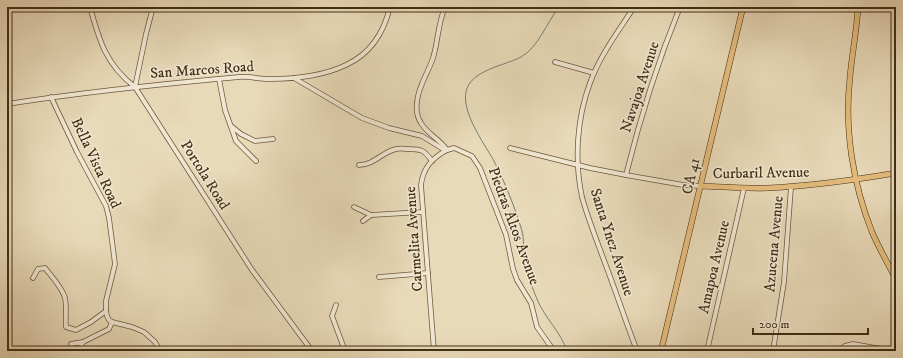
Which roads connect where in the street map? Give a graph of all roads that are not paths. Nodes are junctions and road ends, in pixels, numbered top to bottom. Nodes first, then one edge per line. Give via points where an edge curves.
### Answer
1 (90, 7) edge
2 (153, 7) edge
3 (390, 7) edge
4 (445, 7) edge
5 (634, 7) edge
6 (680, 7) edge
7 (743, 7) edge
8 (858, 7) edge
9 (555, 62) dead end
10 (594, 73) junction
11 (219, 78) junction
12 (294, 78) junction
13 (135, 87) junction
14 (51, 97) junction
15 (7, 104) edge
16 (230, 125) junction
17 (273, 139) dead end
18 (510, 148) dead end
19 (447, 150) junction
20 (432, 160) junction
21 (256, 161) dead end
22 (359, 165) dead end
23 (578, 165) junction
24 (896, 173) edge
25 (626, 175) junction
26 (856, 179) junction
27 (701, 186) junction
28 (790, 187) junction
29 (744, 188) junction
30 (354, 207) dead end
31 (422, 212) junction
32 (371, 215) junction
33 (363, 221) dead end
34 (428, 273) junction
35 (379, 277) dead end
36 (33, 278) dead end
37 (896, 279) edge
38 (336, 305) dead end
39 (106, 311) junction
40 (112, 322) junction
41 (83, 342) junction
42 (71, 344) dead end
43 (78, 351) edge
44 (160, 351) edge
45 (312, 351) edge
46 (345, 351) edge
47 (434, 351) edge
48 (554, 351) edge
49 (637, 351) edge
50 (661, 351) edge
51 (708, 351) edge
52 (773, 351) edge
53 (838, 351) edge
54 (892, 351) edge

1 - 13 street, Portola Road via 106,55
2 - 13 street
3 - 12 street, San Marcos Road via 380,33 361,57 330,72
4 - 19 street via 433,58 418,95 417,108 421,124
5 - 10 street, Santa Ynez Avenue via 604,52
6 - 25 street, Navajoa Avenue via 638,124
7 - 27 main road, CA 41 / CA 41
8 - 26 main road via 848,106 849,135
9 - 10 street
10 - 23 street, Santa Ynez Avenue via 584,100 578,141
11 - 12 street, San Marcos Road
11 - 13 street, San Marcos Road
11 - 16 street
12 - 19 street via 362,118 422,136
13 - 14 street, San Marcos Road
13 - 45 street, Portola Road via 252,270
14 - 15 street, San Marcos Road
14 - 39 street, Bella Vista Road via 110,218 116,264 106,301
16 - 17 street via 255,141
16 - 21 street via 236,141
18 - 23 street, Curbaril Avenue
19 - 20 street, Carmelita Avenue
19 - 48 street, Piedras Altos Avenue via 454,148 472,156 480,168 506,235 517,280 531,303 537,327
20 - 22 street via 424,151 418,149 396,149 366,165
20 - 31 street, Carmelita Avenue via 422,178
23 - 25 street, Curbaril Avenue
23 - 49 street, Santa Ynez Avenue via 582,197
24 - 26 main road, Curbaril Avenue
25 - 27 street, Curbaril Avenue
26 - 28 main road, Curbaril Avenue
26 - 37 main road via 872,232
27 - 29 main road, Curbaril Avenue
27 - 50 main road, CA 41 / CA 41
28 - 29 main road, Curbaril Avenue
28 - 52 street, Azucena Avenue via 784,282
29 - 51 street, Amapoa Avenue
30 - 32 street
31 - 32 street
31 - 34 street, Carmelita Avenue
32 - 33 street
34 - 35 street
34 - 47 street, Carmelita Avenue
36 - 39 street via 38,269 45,268 58,284 64,296 66,327 76,330
38 - 46 street via 332,316
39 - 40 street
40 - 41 street via 109,329
40 - 44 street via 144,332
41 - 42 street
41 - 43 street
53 - 54 street via 853,344

